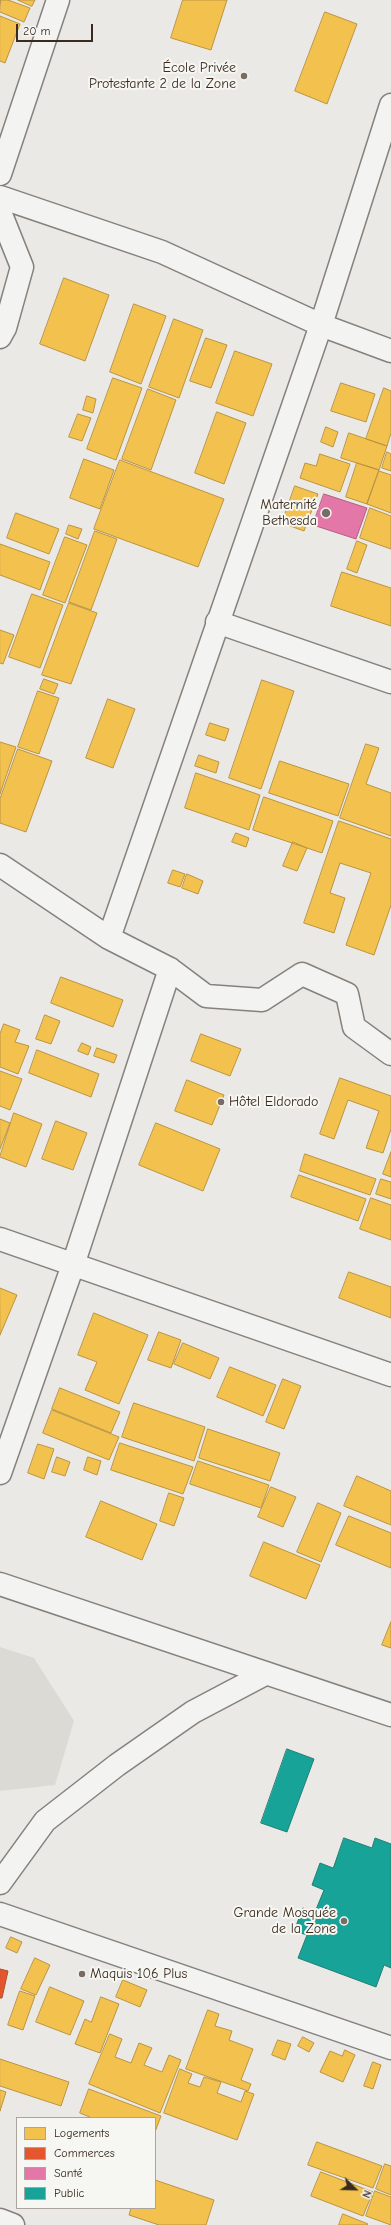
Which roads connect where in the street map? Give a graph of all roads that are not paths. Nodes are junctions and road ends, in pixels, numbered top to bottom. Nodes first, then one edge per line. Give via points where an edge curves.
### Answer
1 (58, 0) edge
2 (391, 105) edge
3 (0, 174) edge
4 (0, 197) edge
5 (0, 212) edge
6 (321, 325) junction
7 (0, 337) edge
8 (391, 351) edge
9 (217, 622) junction
10 (391, 682) edge
11 (0, 865) edge
12 (109, 938) junction
13 (170, 970) junction
14 (391, 1054) edge
15 (0, 1239) edge
16 (73, 1265) junction
17 (391, 1374) edge
18 (0, 1473) edge
19 (0, 1584) edge
20 (265, 1674) junction
21 (391, 1715) edge
22 (0, 1883) edge
23 (0, 1914) edge
24 (391, 2048) edge
25 (0, 2220) edge
26 (13, 2225) edge

1 - 3 street
2 - 6 street
4 - 6 street via 162,252
5 - 7 street via 22,267 5,328
6 - 8 street
6 - 9 street
9 - 10 street
9 - 12 street
11 - 12 street
12 - 13 street
13 - 14 street via 206,996 262,1000 302,974 347,994 354,1027
13 - 16 street
15 - 16 street
16 - 17 street
16 - 18 street
19 - 20 street
20 - 21 street
20 - 22 street via 193,1712 45,1821
23 - 24 street
25 - 26 street

